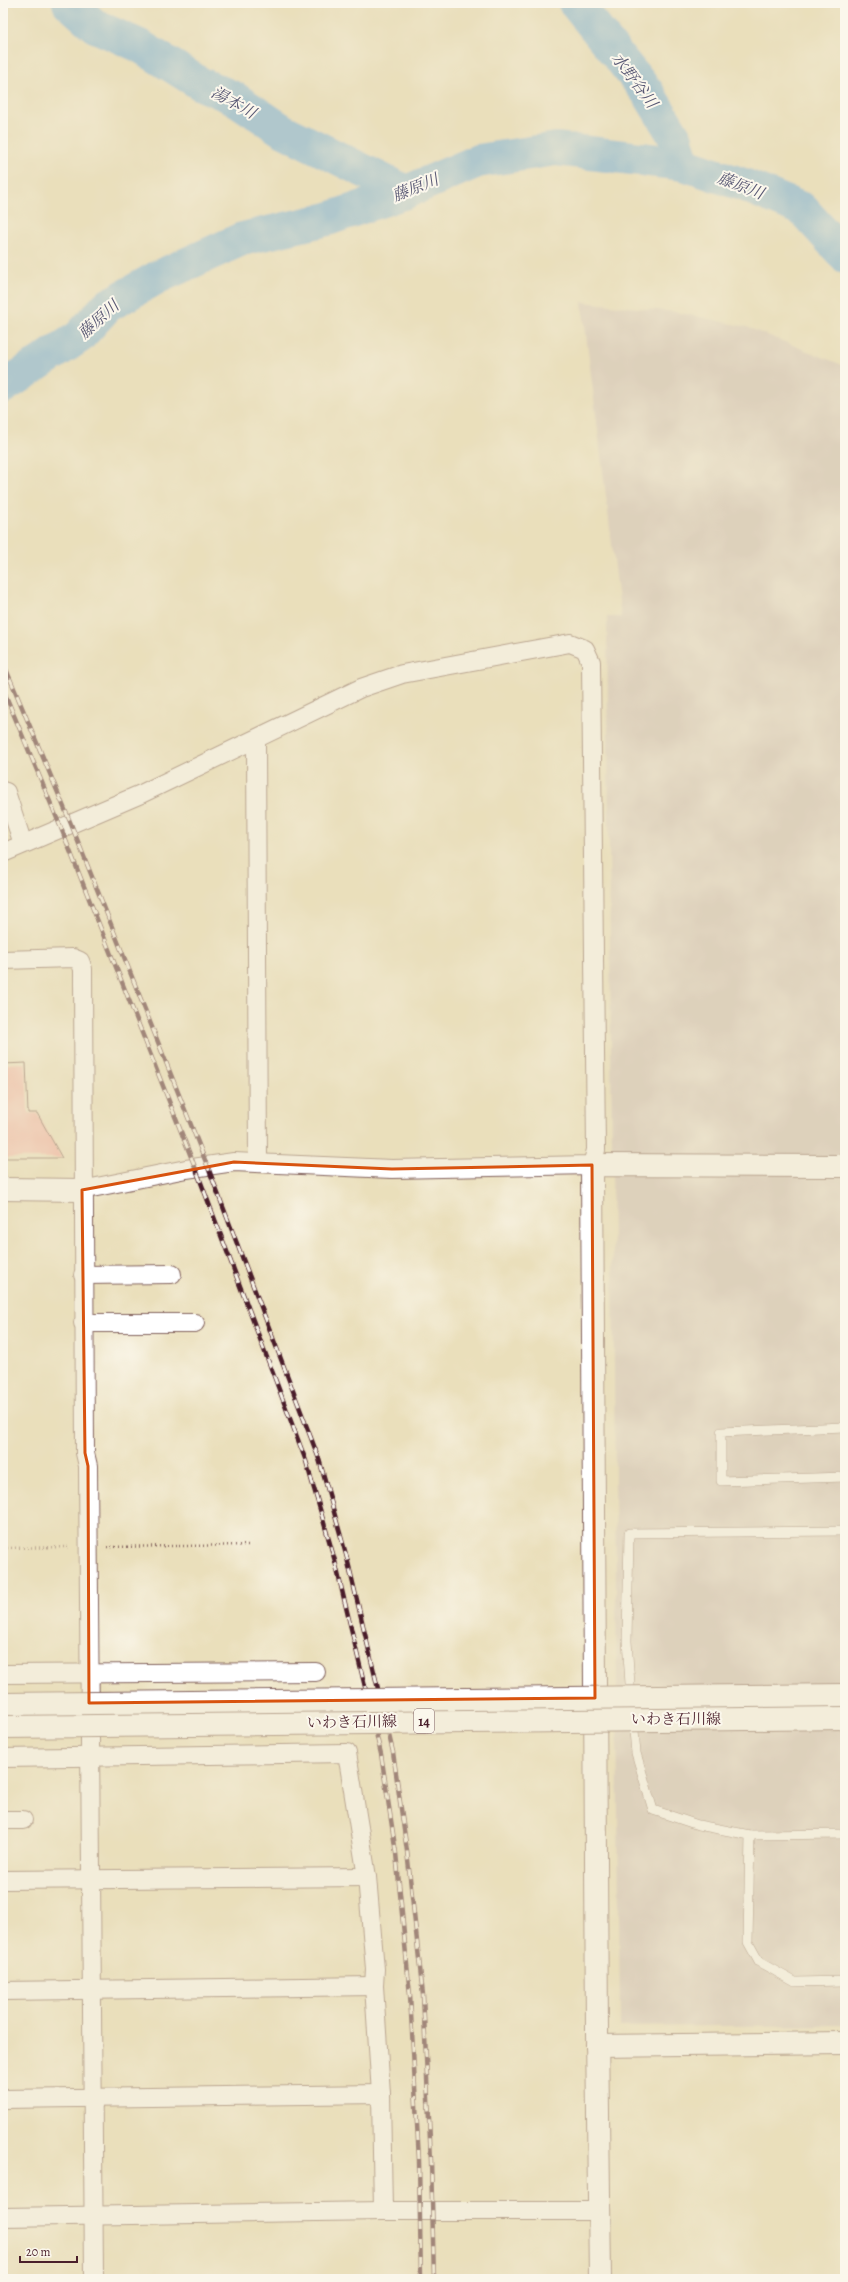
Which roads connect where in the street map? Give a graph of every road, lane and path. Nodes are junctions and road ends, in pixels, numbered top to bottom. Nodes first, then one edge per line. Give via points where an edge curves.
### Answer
1 (256, 740) junction
2 (3, 791) edge
3 (23, 844) junction
4 (3, 853) edge
5 (3, 960) edge
6 (258, 1163) junction
7 (592, 1165) junction
8 (845, 1166) edge
9 (3, 1189) edge
10 (82, 1190) junction
11 (172, 1274) dead end
12 (83, 1275) junction
13 (83, 1323) junction
14 (195, 1323) dead end
15 (845, 1427) edge
16 (845, 1477) edge
17 (845, 1531) edge
18 (251, 1545) dead end
19 (88, 1547) junction
20 (3, 1548) edge
21 (316, 1672) dead end
22 (3, 1674) edge
23 (89, 1674) junction
24 (845, 1695) edge
25 (3, 1704) edge
26 (845, 1718) edge
27 (3, 1727) edge
28 (89, 1756) junction
29 (3, 1758) edge
30 (3, 1820) edge
31 (23, 1820) dead end
32 (845, 1834) edge
33 (750, 1835) junction
34 (367, 1877) junction
35 (3, 1880) edge
36 (90, 1880) junction
37 (845, 1981) edge
38 (374, 1986) junction
39 (91, 1990) junction
40 (3, 1991) edge
41 (845, 2043) edge
42 (597, 2046) junction
43 (381, 2094) junction
44 (92, 2098) junction
45 (3, 2099) edge
46 (383, 2211) junction
47 (599, 2211) junction
48 (93, 2216) junction
49 (3, 2217) edge
50 (94, 2279) edge
51 (600, 2279) edge

1 - 3 street via 141,794
1 - 6 street
1 - 7 street via 361,688 402,674 570,643 585,649 591,662 596,1150
2 - 3 street via 6,792
3 - 4 street
5 - 10 street via 73,958 80,961 83,969
6 - 7 street via 392,1169
6 - 10 street via 234,1162 186,1169
7 - 8 street
7 - 42 street
9 - 10 street
10 - 12 street
11 - 12 street
12 - 13 street
13 - 14 street
13 - 19 street
15 - 16 lane via 721,1432 720,1481
17 - 33 lane via 629,1533 627,1641 632,1709 636,1753 654,1810 698,1825
18 - 19 path
19 - 20 path
19 - 23 street
21 - 23 street
22 - 23 street
23 - 28 street
24 - 25 street, いわき石川線 / 14, bridge
26 - 27 street, いわき石川線 / 14, bridge
28 - 29 street
28 - 34 street via 347,1753
28 - 36 street
30 - 31 street
32 - 33 lane
33 - 37 lane via 748,1942 759,1962 795,1982
34 - 36 street
34 - 38 street via 375,1969
35 - 36 street
36 - 39 street
38 - 39 street
38 - 43 street
39 - 40 street
39 - 44 street
41 - 42 street
42 - 47 street
43 - 44 street
43 - 46 street
44 - 45 street
44 - 48 street
46 - 47 street
46 - 48 street
47 - 51 street
48 - 49 street
48 - 50 street

